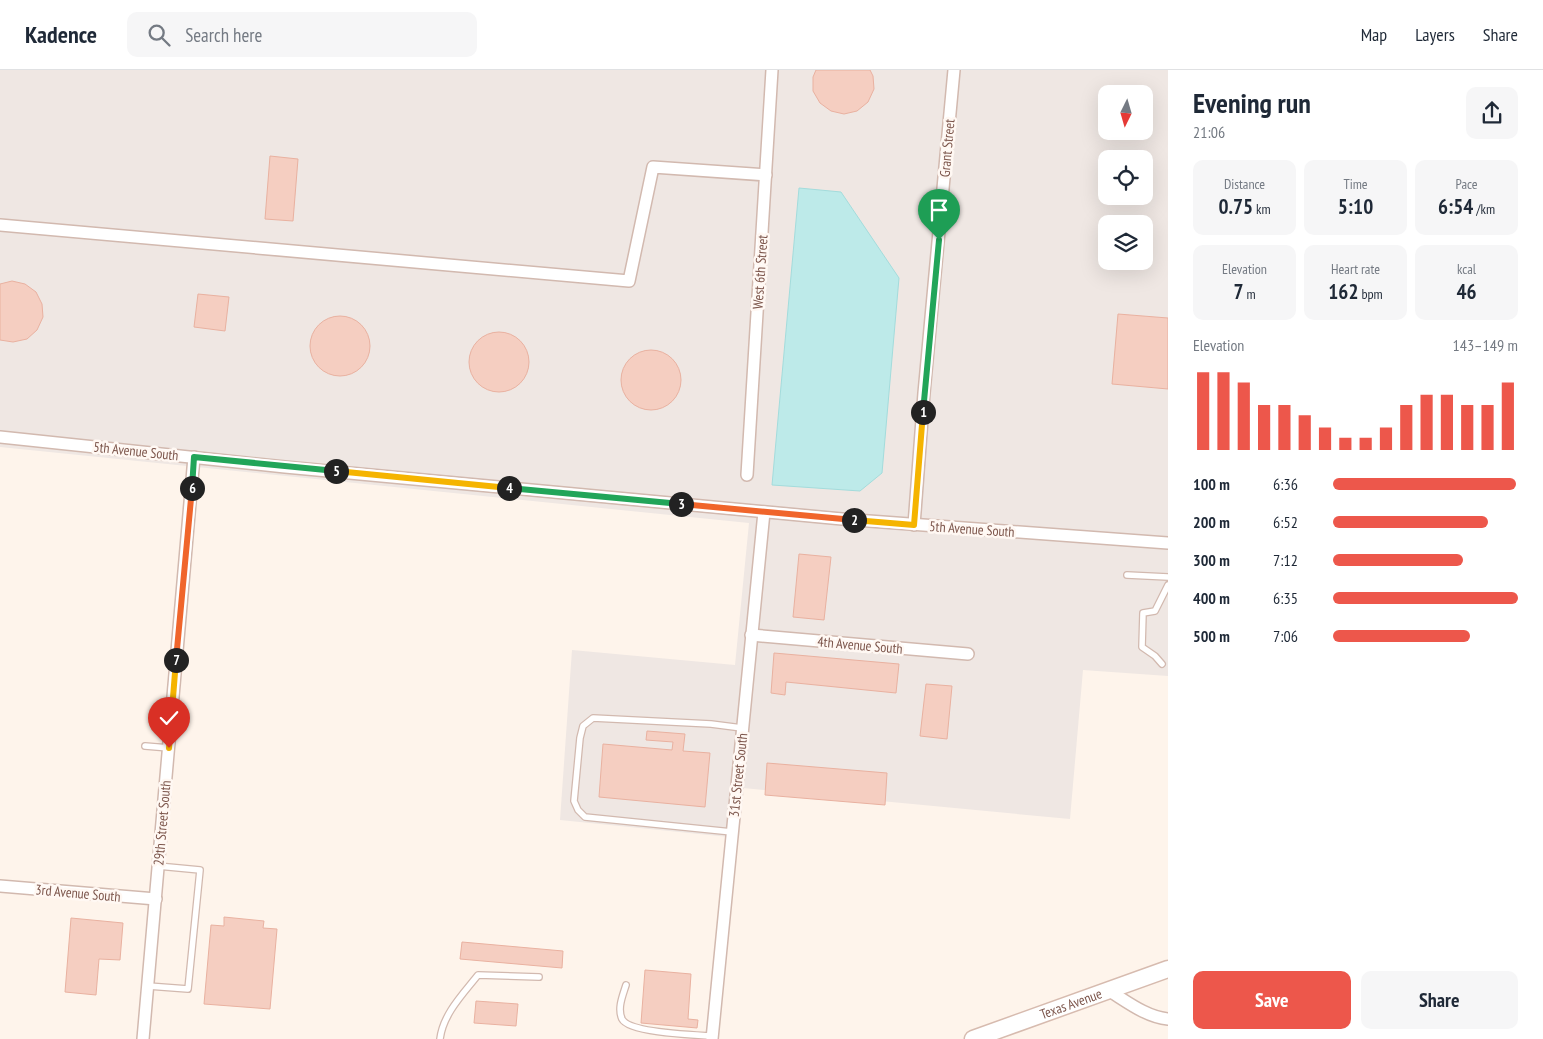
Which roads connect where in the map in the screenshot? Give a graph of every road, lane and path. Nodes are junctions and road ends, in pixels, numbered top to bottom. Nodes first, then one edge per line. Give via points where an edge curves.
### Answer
1 (772, 70) edge
2 (954, 70) edge
3 (766, 175) junction
4 (0, 225) edge
5 (0, 437) edge
6 (194, 457) junction
7 (747, 474) dead end
8 (764, 512) junction
9 (914, 525) junction
10 (1168, 543) edge
11 (1127, 574) dead end
12 (1168, 577) edge
13 (1168, 585) edge
14 (751, 635) junction
15 (968, 654) dead end
16 (1162, 664) dead end
17 (742, 728) junction
18 (144, 746) dead end
19 (169, 748) junction
20 (732, 832) junction
21 (158, 866) junction
22 (0, 886) edge
23 (156, 899) junction
24 (1168, 969) edge
25 (539, 976) dead end
26 (626, 985) dead end
27 (148, 986) junction
28 (1108, 990) junction
29 (1168, 1019) edge
30 (712, 1038) edge
31 (143, 1039) edge
32 (440, 1039) edge
33 (973, 1039) edge

1 - 3 street, West 6th Street
2 - 9 street, Grant Street
3 - 4 street via 653,167 629,281
3 - 7 street, West 6th Street
5 - 6 street, 5th Avenue South
6 - 8 street, 5th Avenue South
6 - 19 street, 29th Street South
8 - 9 street, 5th Avenue South
8 - 14 street, 31st Street South
9 - 10 street, 5th Avenue South
11 - 12 lane
13 - 16 lane via 1155,611 1144,613 1142,646
14 - 15 street, 4th Avenue South
14 - 17 street, 31st Street South
17 - 20 street, 31st Street South
17 - 20 lane via 593,718 583,726 578,756 574,801 585,817
18 - 19 lane
19 - 21 street, 29th Street South
20 - 30 street, 31st Street South
21 - 23 street, 29th Street South
21 - 27 lane via 200,870 188,989
22 - 23 street, 3rd Avenue South
23 - 27 street, 29th Street South
24 - 28 main road, Texas Avenue
25 - 32 lane via 478,975 455,1004 441,1029
26 - 30 lane via 620,1006 622,1019 628,1025 642,1030
27 - 31 street, 29th Street South
28 - 29 street via 1140,1009
28 - 33 main road, Texas Avenue

